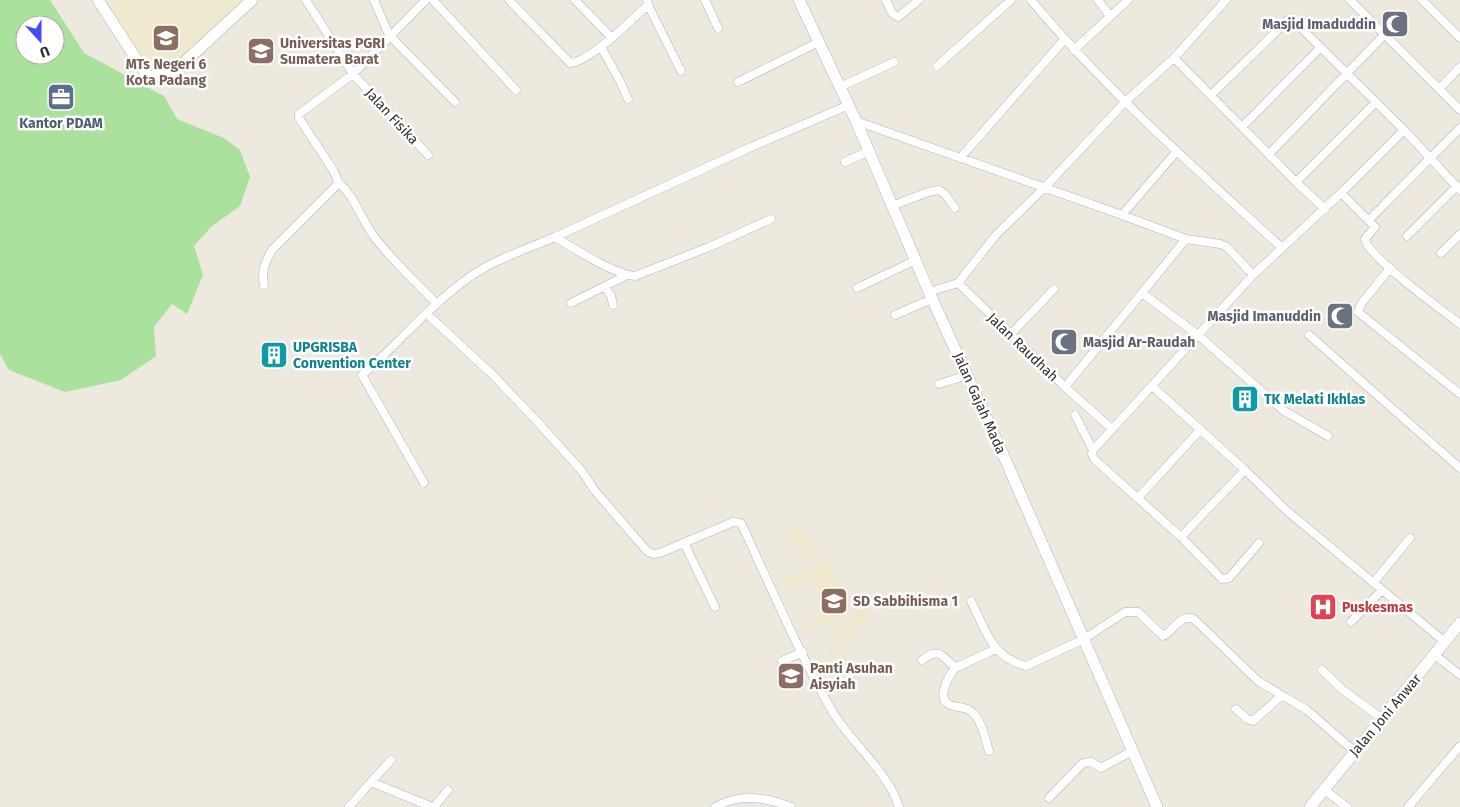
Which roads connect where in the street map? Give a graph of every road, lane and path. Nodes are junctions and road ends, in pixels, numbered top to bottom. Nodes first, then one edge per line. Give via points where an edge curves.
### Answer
1 (98, 0) edge
2 (252, 0) edge
3 (306, 0) edge
4 (374, 0) edge
5 (426, 0) edge
6 (433, 0) edge
7 (509, 0) edge
8 (574, 0) edge
9 (706, 0) edge
10 (799, 0) edge
11 (886, 0) edge
12 (919, 0) edge
13 (1011, 0) edge
14 (1031, 0) edge
15 (1098, 0) edge
16 (1128, 0) edge
17 (1226, 0) edge
18 (1350, 0) edge
19 (1422, 0) edge
20 (647, 3) edge
21 (1110, 16) junction
22 (718, 28) dead end
23 (1385, 34) junction
24 (390, 35) junction
25 (611, 37) junction
26 (1460, 38) edge
27 (1064, 40) junction
28 (819, 42) junction
29 (601, 47) junction
30 (1320, 48) junction
31 (1074, 50) junction
32 (1174, 58) junction
33 (894, 62) dead end
34 (938, 66) dead end
35 (1460, 68) edge
36 (680, 71) dead end
37 (1346, 73) junction
38 (352, 74) junction
39 (738, 82) dead end
40 (840, 87) junction
41 (1439, 88) junction
42 (516, 90) dead end
43 (1211, 95) junction
44 (628, 99) dead end
45 (455, 102) dead end
46 (1125, 102) junction
47 (1376, 102) junction
48 (849, 106) junction
49 (1460, 110) edge
50 (856, 121) junction
51 (1242, 126) junction
52 (1460, 128) edge
53 (1404, 130) junction
54 (1177, 151) junction
55 (869, 152) junction
56 (1269, 154) junction
57 (428, 155) dead end
58 (961, 157) junction
59 (1431, 158) junction
60 (845, 162) dead end
61 (1296, 182) junction
62 (339, 183) junction
63 (1045, 187) junction
64 (1458, 188) edge
65 (1341, 193) junction
66 (892, 206) junction
67 (955, 208) dead end
68 (1325, 208) junction
69 (1122, 215) junction
70 (771, 219) dead end
71 (1369, 220) junction
72 (1460, 234) edge
73 (1407, 236) dead end
74 (555, 237) junction
75 (1186, 239) junction
76 (1281, 247) junction
77 (1441, 253) dead end
78 (916, 260) junction
79 (1390, 268) junction
80 (627, 275) junction
81 (1253, 275) junction
82 (958, 283) junction
83 (264, 285) dead end
84 (605, 287) junction
85 (857, 288) dead end
86 (1054, 289) dead end
87 (1142, 292) junction
88 (931, 295) junction
89 (571, 303) dead end
90 (436, 304) junction
91 (613, 305) dead end
92 (426, 314) junction
93 (896, 315) dead end
94 (1460, 324) edge
95 (1012, 334) junction
96 (1198, 335) junction
97 (1309, 336) dead end
98 (968, 375) junction
99 (939, 384) dead end
100 (1152, 386) junction
101 (1065, 387) junction
102 (1460, 394) edge
103 (1075, 415) dead end
104 (1112, 429) junction
105 (1200, 430) junction
106 (1328, 436) dead end
107 (1093, 450) junction
108 (1460, 468) edge
109 (1244, 470) junction
110 (424, 483) dead end
111 (1138, 498) junction
112 (1181, 537) junction
113 (1410, 538) dead end
114 (684, 543) junction
115 (1259, 543) dead end
116 (1374, 582) junction
117 (1382, 590) junction
118 (971, 601) dead end
119 (715, 608) dead end
120 (1351, 622) dead end
121 (1460, 623) edge
122 (1084, 639) junction
123 (1445, 642) junction
124 (996, 649) junction
125 (803, 652) junction
126 (1435, 655) junction
127 (922, 660) dead end
128 (782, 661) dead end
129 (955, 668) junction
130 (1322, 670) dead end
131 (1460, 675) edge
132 (1281, 696) junction
133 (1236, 709) dead end
134 (1381, 718) junction
135 (1460, 746) edge
136 (989, 751) dead end
137 (1132, 751) junction
138 (1354, 751) junction
139 (390, 760) dead end
140 (371, 782) junction
141 (1323, 789) junction
142 (448, 790) dead end
143 (1049, 798) dead end
144 (348, 807) edge
145 (433, 807) edge
146 (715, 807) edge
147 (791, 807) edge
148 (900, 807) edge
149 (1157, 807) edge
150 (1310, 807) edge
151 (1347, 807) edge
152 (1408, 807) edge

1 - 2 main road via 151,77 168,74 178,68
3 - 38 street, Jalan Fisika
4 - 24 street
5 - 24 street
6 - 42 street
7 - 29 street via 570,63
8 - 25 street
9 - 22 street
10 - 28 main road, Jalan Gajah Mada
11 - 12 street via 892,13 898,17
13 - 34 street
14 - 27 street
15 - 21 street
16 - 21 street
17 - 32 street
18 - 23 street
19 - 26 street
20 - 25 street
20 - 36 street
21 - 31 street
23 - 37 street
23 - 41 street
24 - 38 street
24 - 45 street
25 - 29 street
27 - 31 street
27 - 58 street
28 - 39 street
28 - 40 main road, Jalan Gajah Mada
29 - 44 street
30 - 37 street
30 - 43 street via 1292,19 1288,20
30 - 51 street
31 - 46 street
32 - 43 street
32 - 46 street
33 - 40 street
35 - 41 street
37 - 47 street
37 - 56 street
38 - 57 street, Jalan Fisika
38 - 62 street via 299,116
40 - 48 main road, Jalan Gajah Mada
41 - 49 street
43 - 51 street
46 - 54 street
46 - 63 street
47 - 53 street
47 - 61 street
48 - 50 main road, Jalan Gajah Mada
48 - 74 street
50 - 55 main road, Jalan Gajah Mada
50 - 58 street
51 - 56 street
52 - 59 street
53 - 59 street
53 - 65 street
54 - 69 street
54 - 76 street
55 - 60 street
55 - 66 main road, Jalan Gajah Mada
56 - 61 street
58 - 63 street
59 - 64 street
59 - 71 street
61 - 68 street
62 - 83 street via 272,250 262,276
62 - 90 street via 352,196 374,236
63 - 69 street
63 - 82 street via 996,235
64 - 73 street
65 - 68 street
65 - 71 street
66 - 67 street via 939,190 946,194
66 - 78 main road, Jalan Gajah Mada
68 - 76 street
69 - 75 street
70 - 80 street via 640,274
71 - 79 street via 1375,227 1365,239 1366,243
72 - 77 street
74 - 80 street
74 - 90 street via 484,269
75 - 81 street via 1226,246
75 - 87 street
76 - 81 street
78 - 85 street
78 - 88 main road, Jalan Gajah Mada
79 - 94 street
79 - 102 street via 1361,304 1358,309 1361,315
80 - 84 street
81 - 96 street
82 - 88 street
82 - 95 street, Jalan Raudhah
84 - 89 street
84 - 91 street
86 - 95 street
87 - 96 street
87 - 101 street
88 - 93 street
88 - 98 main road, Jalan Gajah Mada
90 - 92 street
92 - 110 street via 362,375
92 - 114 street via 533,417 647,551 660,553
95 - 101 street, Jalan Raudhah
96 - 100 street
96 - 106 street via 1284,410
97 - 108 street
98 - 99 street
98 - 122 main road, Jalan Gajah Mada
100 - 104 street
100 - 105 street
101 - 104 street, Jalan Raudhah
103 - 107 street
104 - 107 street
105 - 109 street
105 - 111 street
107 - 111 street via 1094,459
109 - 112 street
109 - 116 street via 1287,511
111 - 112 street
112 - 115 street via 1222,579 1229,578
113 - 116 street
114 - 119 street
114 - 125 street via 733,522 741,523
116 - 117 street
117 - 120 street
117 - 123 street
118 - 124 street
121 - 123 main road, Jalan Joni Anwar
122 - 124 street via 1026,666 1008,659
122 - 132 street via 1130,611 1138,612 1163,636 1182,618 1194,619 1258,681
122 - 137 main road, Jalan Gajah Mada
123 - 126 main road, Jalan Joni Anwar
124 - 129 street
125 - 128 street
125 - 148 street via 833,711 883,778
126 - 131 street
126 - 134 main road, Jalan Joni Anwar
127 - 129 street via 936,652
129 - 136 street via 945,687 944,700 950,706 967,708 974,714 980,722
130 - 134 street
132 - 133 street via 1253,720
132 - 138 street via 1307,710
134 - 138 main road, Jalan Joni Anwar
135 - 152 street
137 - 143 street via 1102,768 1085,762
137 - 149 main road, Jalan Gajah Mada
138 - 141 main road, Jalan Joni Anwar
139 - 140 street
140 - 144 street
140 - 145 street
141 - 150 main road, Jalan Joni Anwar
141 - 151 street
142 - 145 street
146 - 147 street via 735,799 749,798

